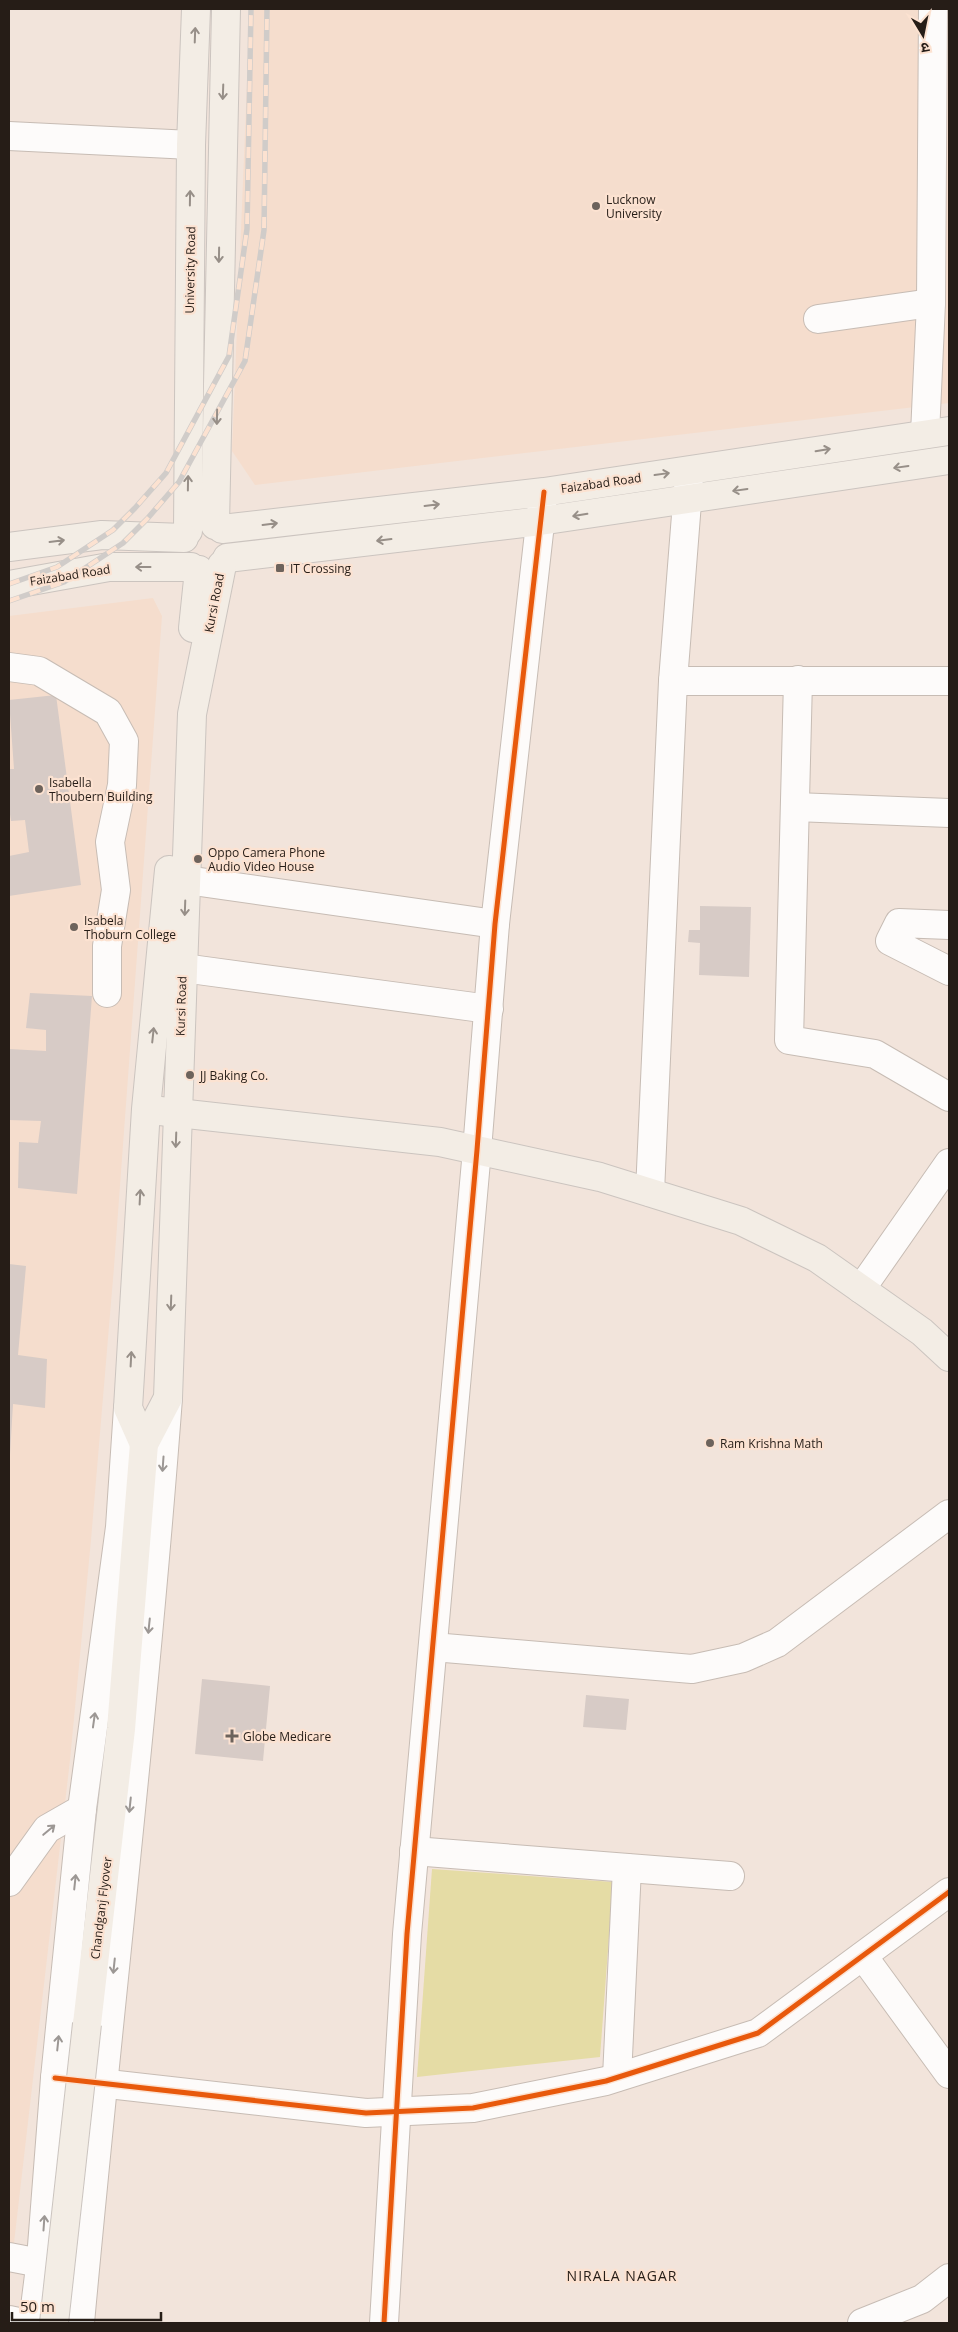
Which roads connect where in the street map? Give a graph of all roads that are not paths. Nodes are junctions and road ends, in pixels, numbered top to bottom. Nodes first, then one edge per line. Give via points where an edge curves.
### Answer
1 (196, 9) edge
2 (226, 9) edge
3 (933, 9) edge
4 (941, 126) edge
5 (9, 136) edge
6 (191, 145) junction
7 (931, 303) junction
8 (818, 319) dead end
9 (937, 432) edge
10 (949, 460) edge
11 (690, 470) junction
12 (544, 492) junction
13 (688, 498) junction
14 (540, 521) junction
15 (218, 527) junction
16 (186, 535) junction
17 (9, 547) edge
18 (210, 565) junction
19 (9, 585) edge
20 (9, 668) edge
21 (798, 680) junction
22 (949, 681) edge
23 (673, 682) junction
24 (795, 807) junction
25 (949, 813) edge
26 (186, 880) junction
27 (495, 924) junction
28 (949, 925) edge
29 (183, 968) junction
30 (949, 971) edge
31 (107, 993) dead end
32 (489, 1009) junction
33 (949, 1096) edge
34 (146, 1109) junction
35 (177, 1113) junction
36 (477, 1150) junction
37 (949, 1163) edge
38 (650, 1192) junction
39 (861, 1289) junction
40 (949, 1357) edge
41 (168, 1398) junction
42 (128, 1408) junction
43 (144, 1444) junction
44 (141, 1492) joint
45 (949, 1514) edge
46 (433, 1647) junction
47 (82, 1809) junction
48 (414, 1851) junction
49 (627, 1868) junction
50 (730, 1876) dead end
51 (9, 1882) edge
52 (949, 1892) edge
53 (863, 1956) junction
54 (949, 2074) edge
55 (617, 2077) junction
56 (55, 2078) junction
57 (102, 2084) junction
58 (395, 2112) junction
59 (9, 2257) edge
60 (40, 2263) junction
61 (949, 2278) edge
62 (892, 2318) edge
63 (9, 2320) edge
64 (22, 2323) edge
65 (33, 2323) edge
66 (54, 2323) edge
67 (80, 2323) edge
68 (384, 2323) edge
69 (862, 2323) edge

6 -> 1 main road, University Road
2 -> 15 main road via 220,223
3 - 4 street
4 - 7 street
5 - 6 street
16 -> 6 main road, University Road
7 - 8 street
7 - 9 street
11 -> 9 main road, Faizabad Road
10 -> 13 main road, Faizabad Road
12 -> 11 main road, Faizabad Road
11 - 13 street
12 - 14 street
15 -> 12 main road, Faizabad Road
13 -> 14 main road, Faizabad Road
13 - 23 street
14 -> 18 main road, Faizabad Road
14 - 27 street
15 - 16 main road via 201,524
15 - 18 main road via 229,542
17 -> 16 main road via 102,535
16 - 18 main road via 182,553
18 -> 19 main road, Faizabad Road via 109,567
18 - 26 main road, Kursi Road via 192,714
34 -> 18 main road, Kursi Road
20 - 31 street via 38,671 101,707 108,712 124,741 122,785 110,842 116,890 107,946
21 - 22 street
21 - 23 street
21 - 24 street
23 - 38 street
24 - 25 street
24 - 33 street via 790,1040 875,1054
26 - 27 street
26 -> 29 main road, Kursi Road
27 - 32 street
28 - 30 street via 899,923 890,941
29 - 32 street
29 - 35 main road, Kursi Road
32 - 36 street
34 - 35 main road
42 -> 34 main road, Kursi Road
35 - 36 main road via 440,1142
35 -> 41 main road, Kursi Road
36 - 38 main road via 600,1177
36 - 46 street
37 - 39 street
38 - 39 main road via 741,1221 817,1258
39 - 40 main road via 922,1332
41 - 43 main road, Kursi Road
41 -> 57 street via 158,1536
42 - 43 main road, Kursi Road
47 -> 42 street via 120,1527
43 - 44 main road, Kursi Road
44 - 66 main road, Chandganj Flyover, bridge via 121,1728
45 - 46 street via 777,1644 743,1658 692,1669
46 - 48 street
51 -> 47 street via 47,1829
56 -> 47 street
48 - 49 street
48 - 58 street
49 - 50 street
49 - 55 street
52 - 53 street
53 - 54 street
53 - 55 street via 758,2033
55 - 58 street via 472,2108
56 - 57 street
60 -> 56 street
57 - 58 street via 366,2113
57 - 67 street
58 - 68 street
59 - 60 street
60 - 65 street
61 - 62 street
62 - 69 street
63 - 64 street

